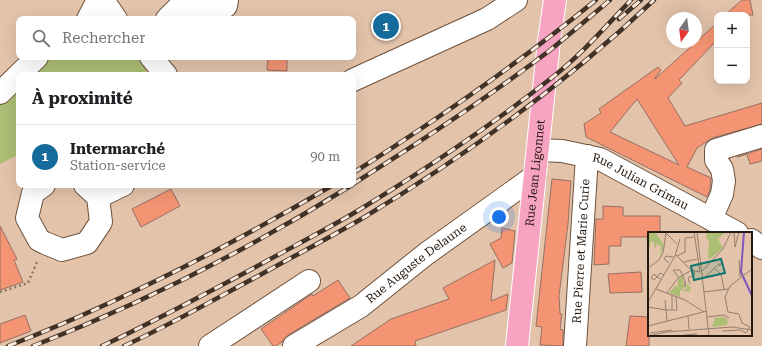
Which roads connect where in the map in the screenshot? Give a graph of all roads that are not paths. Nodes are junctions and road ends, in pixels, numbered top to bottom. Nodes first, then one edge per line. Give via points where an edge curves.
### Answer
1 (98, 0) edge
2 (103, 0) edge
3 (226, 0) edge
4 (516, 0) edge
5 (555, 0) edge
6 (90, 16) edge
7 (114, 16) edge
8 (170, 16) edge
9 (34, 60) edge
10 (154, 60) edge
11 (22, 72) edge
12 (164, 72) edge
13 (16, 77) edge
14 (356, 79) edge
15 (0, 93) edge
16 (762, 136) edge
17 (538, 150) junction
18 (587, 156) junction
19 (535, 176) junction
20 (40, 188) edge
21 (108, 188) edge
22 (92, 191) edge
23 (711, 219) junction
24 (734, 232) edge
25 (309, 281) dead end
26 (210, 346) edge
27 (294, 346) edge
28 (517, 346) edge
29 (575, 346) edge

1 - 6 street
2 - 7 street
3 - 8 street via 226,6 180,6
4 - 14 street via 487,18
5 - 17 main road, Rue Jean Ligonnet
9 - 11 street
10 - 12 street
13 - 15 street
16 - 23 street via 716,150 716,160 722,169 724,181 722,194
17 - 18 street, Rue Julian Grimau
17 - 19 main road, Rue Jean Ligonnet
18 - 23 street, Rue Julian Grimau via 600,159
18 - 29 street, Rue Pierre et Marie Curie
19 - 27 street, Rue Auguste Delaune via 426,254 361,306
19 - 28 main road, Rue Jean Ligonnet
20 - 22 street via 33,193 27,218 39,240 62,250 87,243 101,222
21 - 22 street
23 - 24 street, Rue Julian Grimau
25 - 26 street

